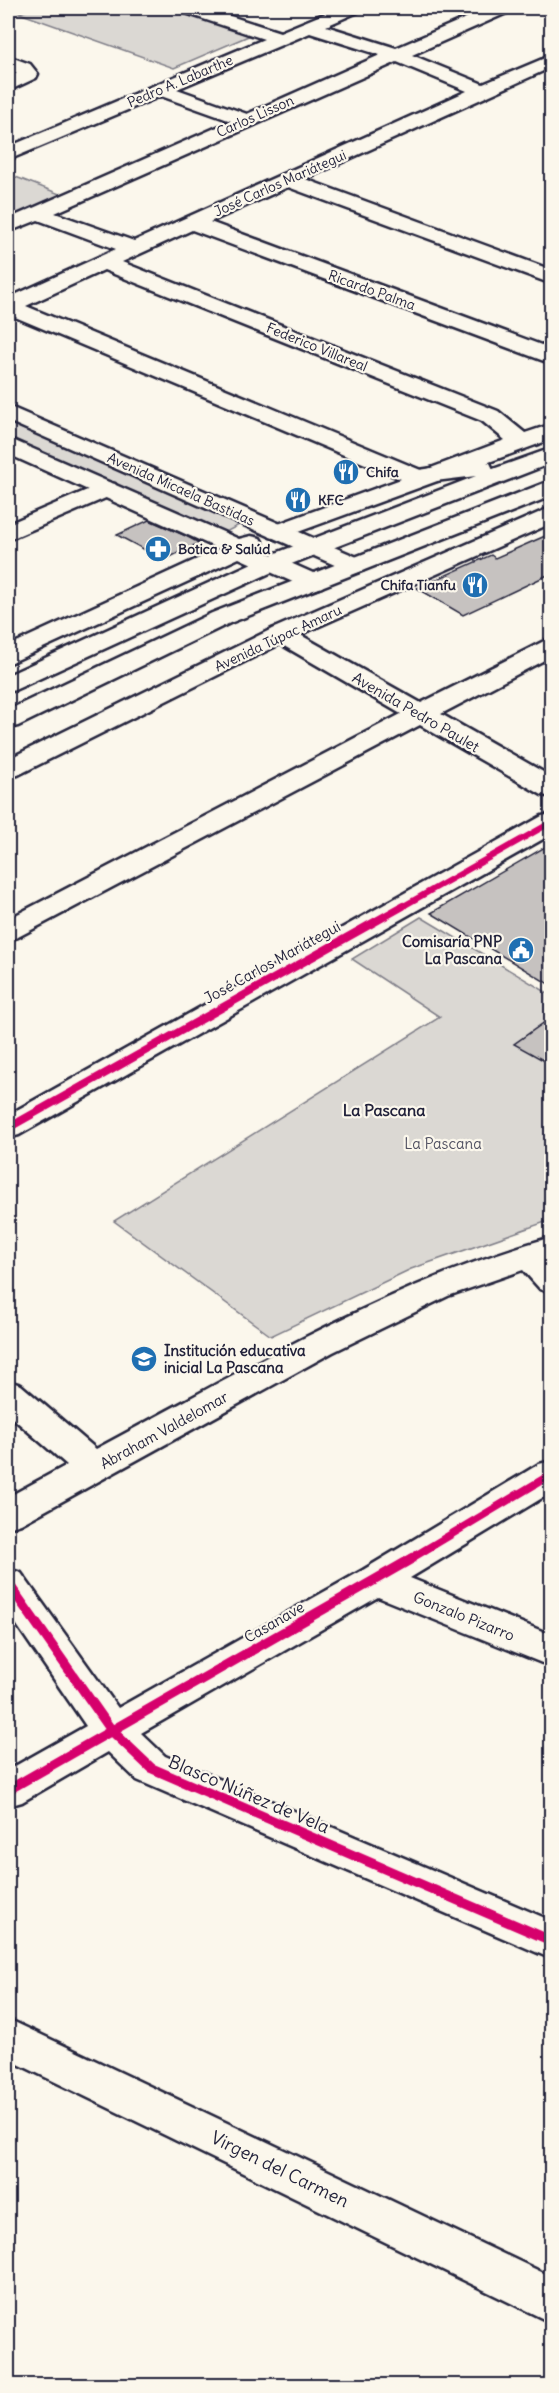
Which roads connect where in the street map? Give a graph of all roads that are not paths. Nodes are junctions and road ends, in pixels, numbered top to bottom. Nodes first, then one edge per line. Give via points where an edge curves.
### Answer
1 (352, 8) edge
2 (503, 8) edge
3 (197, 9) edge
4 (308, 26) junction
5 (280, 38) junction
6 (397, 56) junction
7 (552, 60) edge
8 (8, 62) edge
9 (8, 85) edge
10 (159, 89) junction
11 (482, 91) junction
12 (247, 120) junction
13 (8, 154) edge
14 (288, 180) junction
15 (37, 213) junction
16 (192, 223) junction
17 (8, 226) edge
18 (135, 249) junction
19 (104, 263) junction
20 (552, 278) edge
21 (8, 306) edge
22 (552, 357) edge
23 (8, 413) edge
24 (552, 432) edge
25 (8, 445) edge
26 (537, 453) edge
27 (424, 477) junction
28 (552, 487) edge
29 (106, 489) junction
30 (552, 512) edge
31 (279, 532) junction
32 (8, 533) edge
33 (312, 546) junction
34 (238, 548) junction
35 (387, 551) junction
36 (272, 563) junction
37 (355, 565) junction
38 (313, 582) junction
39 (281, 634) junction
40 (552, 645) edge
41 (8, 656) edge
42 (8, 685) edge
43 (421, 714) junction
44 (8, 720) edge
45 (8, 769) edge
46 (552, 789) edge
47 (552, 822) edge
48 (8, 931) edge
49 (8, 1128) edge
50 (544, 1262) edge
51 (8, 1394) edge
52 (94, 1468) junction
53 (552, 1474) edge
54 (8, 1514) edge
55 (376, 1580) junction
56 (8, 1582) edge
57 (552, 1652) edge
58 (112, 1731) junction
59 (8, 1790) edge
60 (552, 1941) edge
61 (8, 2038) edge
62 (552, 2301) edge

1 - 4 main road, Pedro A. Labarthe
2 - 6 main road, Carlos Lisson
3 - 5 main road
4 - 5 main road, Pedro A. Labarthe
4 - 6 main road
5 - 10 main road, Pedro A. Labarthe
6 - 11 main road
6 - 12 main road, Carlos Lisson
7 - 11 main road, José Carlos Mariátegui
8 - 9 main road via 29,74
10 - 12 main road
10 - 13 main road, Pedro A. Labarthe
11 - 14 main road, José Carlos Mariátegui
12 - 15 main road, Carlos Lisson
14 - 16 main road, José Carlos Mariátegui
14 - 20 main road
15 - 17 main road, Carlos Lisson
15 - 18 main road
16 - 18 main road, José Carlos Mariátegui
16 - 22 main road, Ricardo Palma
18 - 19 main road, José Carlos Mariátegui
19 - 21 main road, José Carlos Mariátegui
19 - 26 main road, Federico Villareal via 490,416
21 - 27 main road
23 - 31 main road, Avenida Micaela Bastidas
24 - 26 main road
25 - 29 main road, Avenida Micaela Bastidas
26 - 27 main road
26 - 33 main road
27 - 31 main road
28 - 35 main road
29 - 32 main road
29 - 34 main road, Avenida Micaela Bastidas
30 - 35 main road
30 - 39 main road, Avenida Túpac Amaru
31 - 33 main road, Avenida Micaela Bastidas
31 - 34 main road
33 - 36 main road
33 - 37 main road, Avenida Micaela Bastidas
34 - 36 main road, Avenida Micaela Bastidas
34 - 41 main road
35 - 37 main road
36 - 38 main road, Avenida Micaela Bastidas
36 - 42 main road
37 - 38 main road
38 - 44 main road via 221,618
39 - 43 main road, Avenida Pedro Paulet
39 - 45 main road, Avenida Túpac Amaru
40 - 43 main road
43 - 46 main road, Avenida Pedro Paulet
43 - 48 main road
47 - 49 main road, José Carlos Mariátegui
50 - 52 main road, Abraham Valdelomar via 436,1288 321,1343
51 - 52 main road
52 - 54 main road, Abraham Valdelomar
53 - 55 main road, Casanave
55 - 57 main road, Gonzalo Pizarro
55 - 58 main road, Casanave
56 - 58 main road, Blasco Núñez de Vela
58 - 59 main road, Casanave
58 - 60 main road, Blasco Núñez de Vela via 151,1768
61 - 62 main road, Virgen del Carmen

